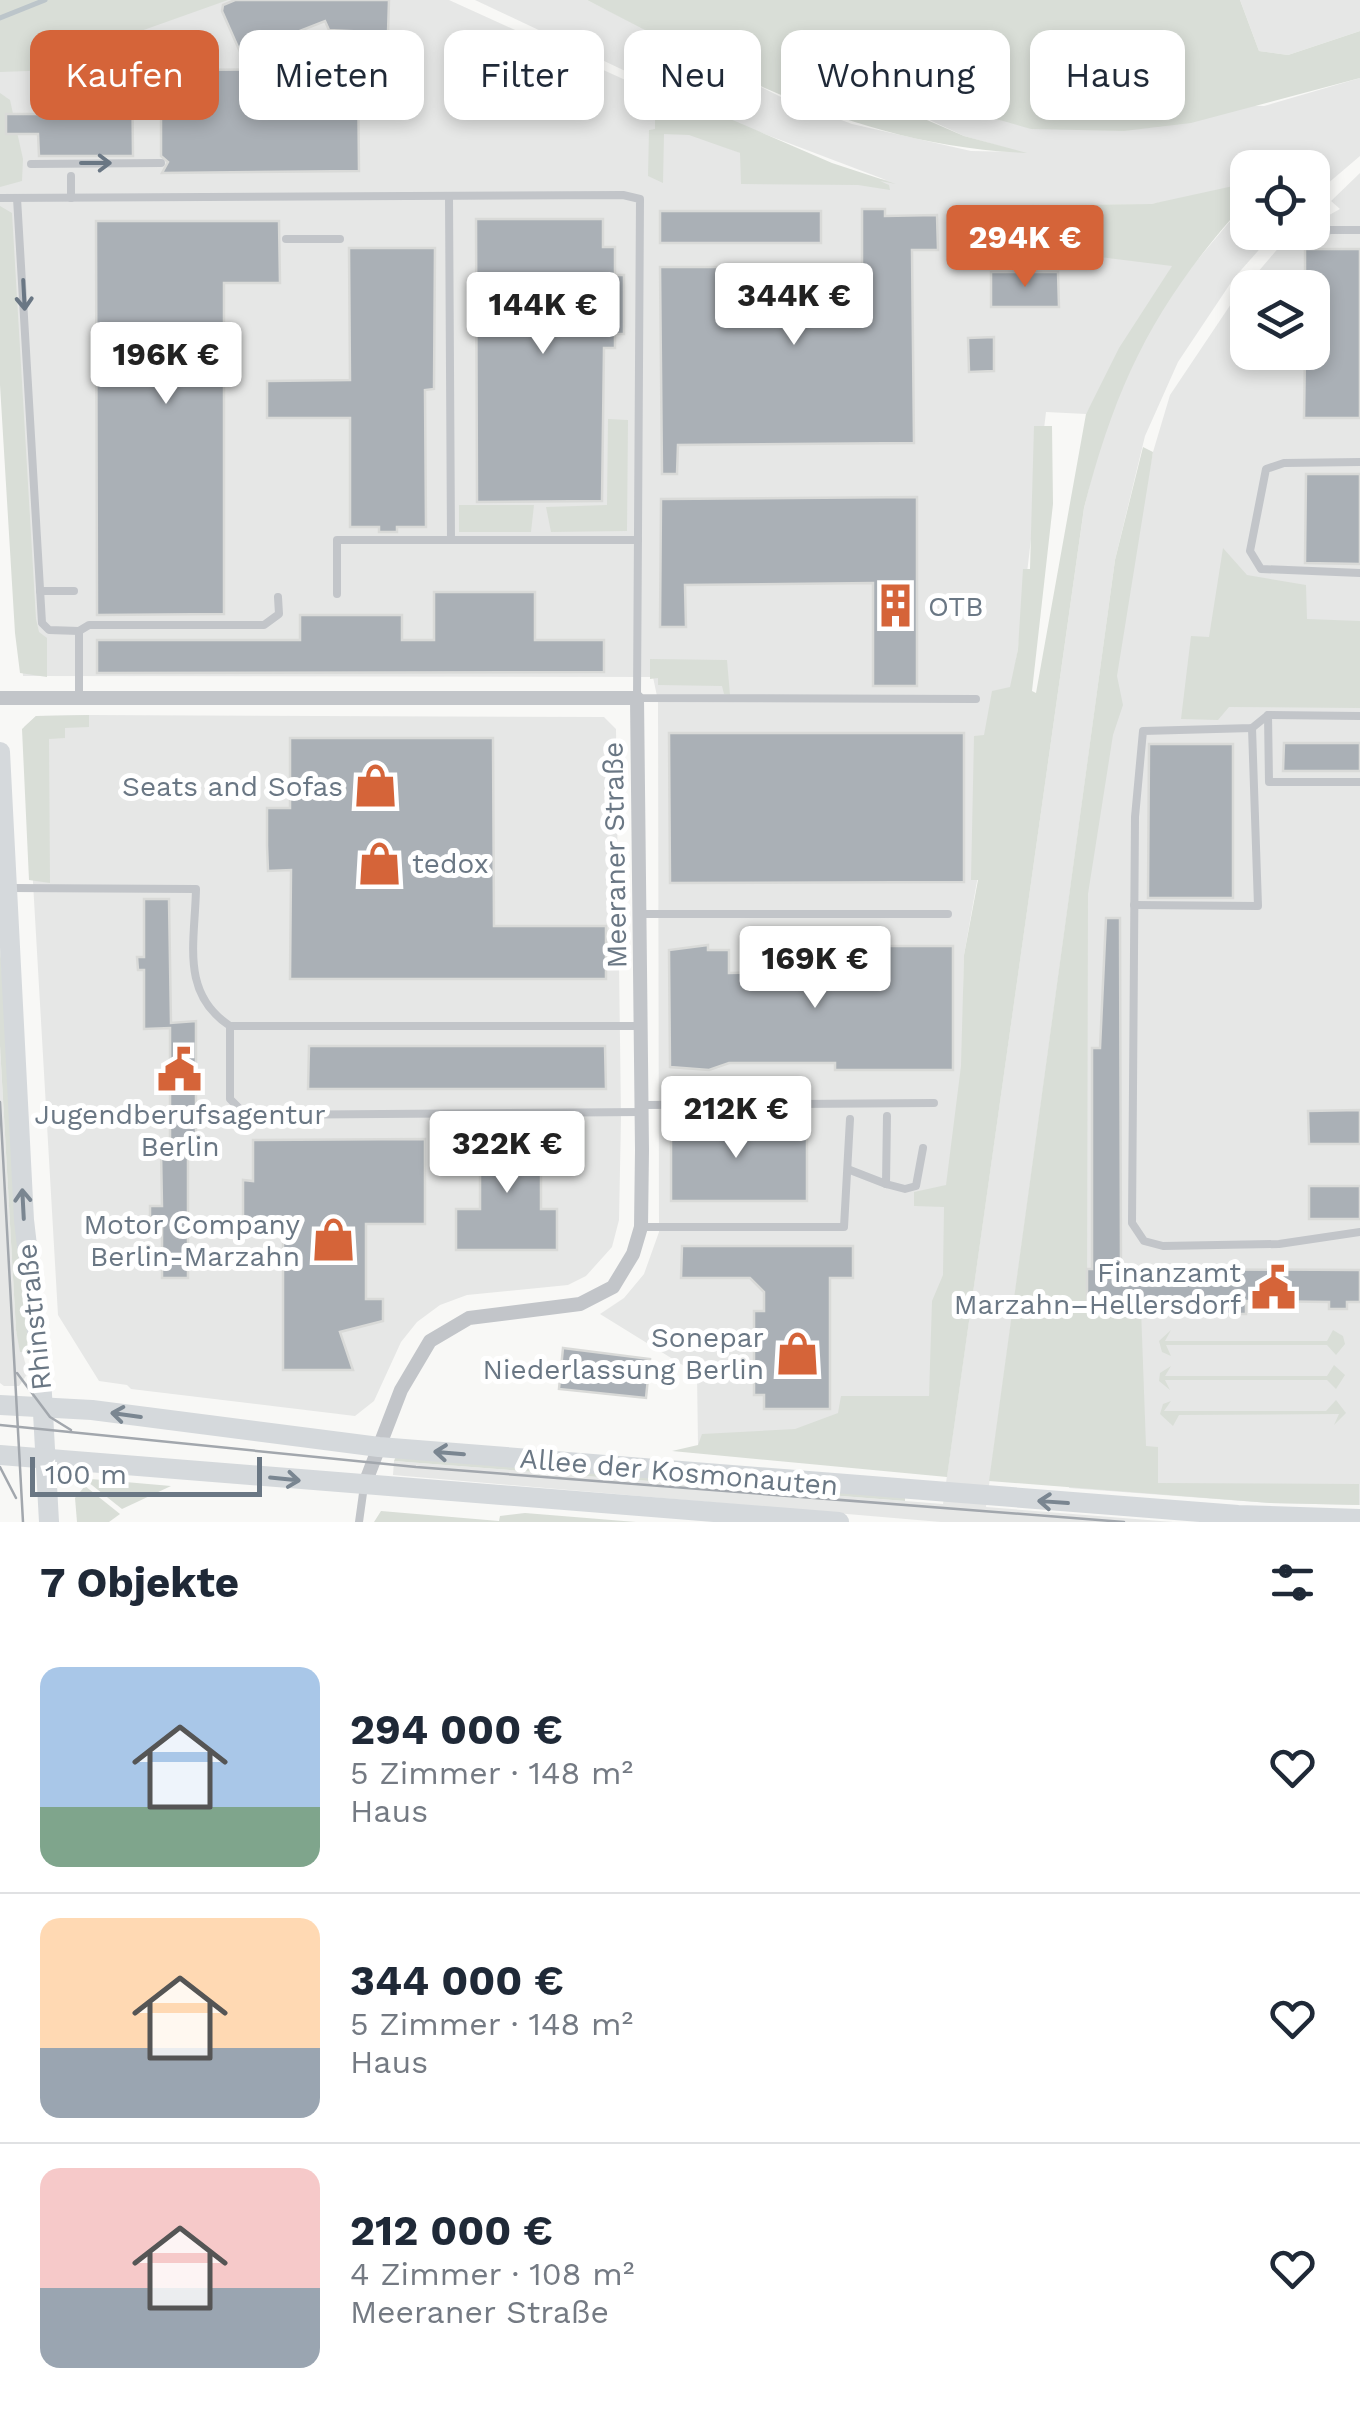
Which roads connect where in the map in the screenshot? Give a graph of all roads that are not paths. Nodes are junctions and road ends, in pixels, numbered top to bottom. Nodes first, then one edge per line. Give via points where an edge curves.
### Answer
1 (161, 163) dead end
2 (31, 164) dead end
3 (71, 176) dead end
4 (449, 197) junction
5 (0, 198) edge
6 (17, 198) junction
7 (71, 198) junction
8 (1330, 230) edge
9 (1360, 230) edge
10 (286, 238) dead end
11 (340, 238) dead end
12 (1360, 462) edge
13 (451, 540) junction
14 (638, 540) junction
15 (1360, 573) edge
16 (40, 591) junction
17 (74, 591) dead end
18 (336, 594) dead end
19 (278, 597) dead end
20 (79, 631) junction
21 (79, 697) junction
22 (0, 698) edge
23 (637, 698) junction
24 (976, 699) dead end
25 (1268, 715) junction
26 (1360, 716) edge
27 (1252, 728) junction
28 (0, 752) edge
29 (1360, 782) edge
30 (4, 888) junction
31 (1134, 905) junction
32 (640, 914) junction
33 (948, 914) dead end
34 (230, 1026) junction
35 (642, 1026) junction
36 (934, 1103) dead end
37 (642, 1109) junction
38 (887, 1116) dead end
39 (850, 1119) dead end
40 (923, 1148) dead end
41 (850, 1170) junction
42 (886, 1184) junction
43 (640, 1227) junction
44 (1360, 1232) edge
45 (0, 1405) edge
46 (44, 1405) junction
47 (379, 1447) junction
48 (0, 1455) edge
49 (48, 1456) junction
50 (364, 1486) junction
51 (1360, 1519) edge
52 (50, 1522) edge
53 (359, 1522) edge
54 (840, 1522) edge

2 -> 1 lane
3 - 7 lane
4 - 7 lane
4 - 13 lane
4 - 14 lane via 640,199
5 - 6 lane
6 - 7 lane
6 -> 16 lane
8 - 9 lane
10 - 11 lane
12 - 15 lane via 1266,469 1250,550 1262,569
13 - 14 lane
13 - 18 lane via 337,540
14 - 23 lane
16 - 17 lane
16 - 20 lane via 42,623 49,630
19 - 20 lane via 278,614 264,625 90,625
20 - 21 lane
21 - 22 street
21 - 23 street
23 - 24 lane
23 - 32 street, Meeraner Straße
25 - 26 lane
25 - 27 lane
25 - 29 lane via 1269,782
27 - 31 lane via 1142,730
27 - 31 lane via 1258,906
28 - 30 main road, Rhinstraße
30 - 34 lane via 196,888 195,986 204,1004
46 -> 30 main road, Rhinstraße via 24,1220
31 - 44 lane via 1132,1223 1144,1241 1278,1244
32 - 33 lane
32 - 35 street, Meeraner Straße
34 - 35 lane
34 - 37 lane via 230,1098 246,1114
35 - 37 street, Meeraner Straße
36 - 37 lane
37 - 43 street, Meeraner Straße
38 - 42 lane
39 - 41 lane
40 - 42 lane via 916,1186
41 - 42 lane
41 - 43 lane via 844,1227
43 - 47 street, Meeraner Straße via 624,1273 599,1295 560,1308 468,1318 430,1340
45 - 46 main road, Allee der Kosmonauten
47 -> 46 main road, Allee der Kosmonauten
46 - 49 main road, Rhinstraße
47 - 50 street, Meeraner Straße
51 -> 47 main road, Allee der Kosmonauten
48 - 49 main road, Allee der Kosmonauten
49 -> 50 main road, Allee der Kosmonauten
49 - 52 main road, Rhinstraße
50 - 53 lane
50 - 54 main road, Allee der Kosmonauten

